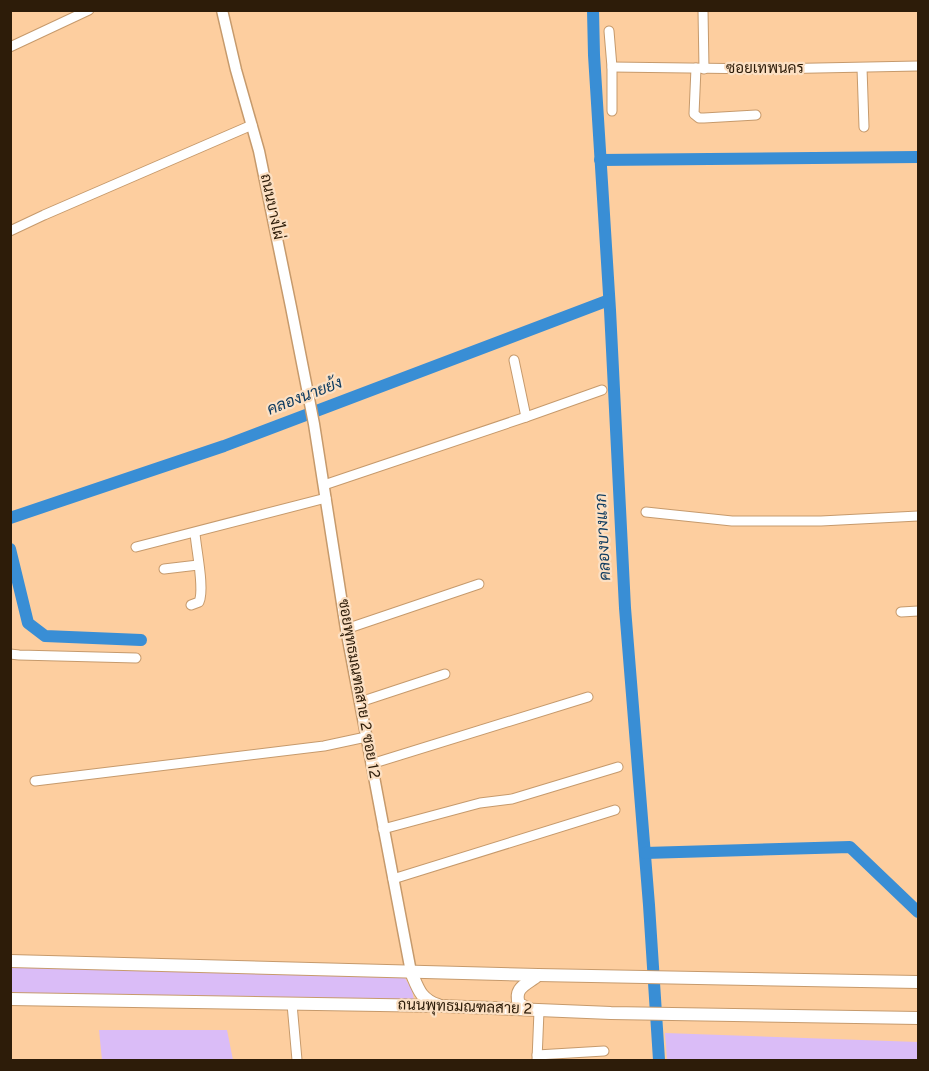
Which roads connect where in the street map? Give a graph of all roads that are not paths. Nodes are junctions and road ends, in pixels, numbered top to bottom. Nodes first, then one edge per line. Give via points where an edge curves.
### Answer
1 (89, 10) edge
2 (222, 10) edge
3 (703, 10) edge
4 (609, 31) dead end
5 (10, 47) edge
6 (918, 66) edge
7 (612, 67) junction
8 (700, 68) junction
9 (862, 68) junction
10 (612, 111) dead end
11 (756, 115) dead end
12 (252, 125) junction
13 (864, 127) dead end
14 (10, 231) edge
15 (514, 360) dead end
16 (602, 390) dead end
17 (310, 406) joint
18 (526, 417) junction
19 (324, 485) junction
20 (326, 498) junction
21 (646, 512) dead end
22 (918, 516) edge
23 (195, 533) junction
24 (136, 547) dead end
25 (198, 566) junction
26 (164, 569) dead end
27 (479, 584) dead end
28 (192, 605) dead end
29 (918, 611) edge
30 (901, 612) dead end
31 (346, 629) junction
32 (10, 654) edge
33 (136, 658) dead end
34 (445, 674) dead end
35 (588, 697) dead end
36 (360, 702) junction
37 (366, 737) junction
38 (371, 764) junction
39 (618, 767) dead end
40 (35, 781) dead end
41 (615, 810) dead end
42 (383, 829) junction
43 (393, 879) junction
44 (10, 962) edge
45 (411, 972) junction
46 (538, 975) junction
47 (918, 981) edge
48 (10, 999) edge
49 (292, 1004) junction
50 (442, 1006) junction
51 (536, 1011) junction
52 (918, 1018) edge
53 (604, 1052) dead end
54 (537, 1058) edge
55 (297, 1060) edge

1 - 5 street
2 - 12 street, ถนนบางไผ่
3 - 8 street
4 - 7 street
6 - 9 street, ซอยเทพนคร
7 - 8 street, ซอยเทพนคร
7 - 10 street
8 - 9 street, ซอยเทพนคร
8 - 11 street via 696,116
9 - 13 street
12 - 14 street
12 - 17 street, ถนนบางไผ่
15 - 18 street
16 - 18 street
17 - 19 street, ซอยพุทธมณฑลสาย 2 ซอย 12
18 - 19 street
19 - 20 street, ซอยพุทธมณฑลสาย 2 ซอย 12
20 - 23 street
20 - 31 street, ซอยพุทธมณฑลสาย 2 ซอย 12
21 - 22 street via 732,521
23 - 24 street
23 - 25 street
25 - 26 street
25 - 28 street via 201,597
27 - 31 street
29 - 30 street
31 - 36 street, ซอยพุทธมณฑลสาย 2 ซอย 12
32 - 33 street
34 - 36 street
35 - 38 street
36 - 37 street, ซอยพุทธมณฑลสาย 2 ซอย 12
37 - 38 street, ซอยพุทธมณฑลสาย 2 ซอย 12
37 - 40 street via 324,746
38 - 42 street, ซอยพุทธมณฑลสาย 2 ซอย 12
39 - 42 street via 512,799 480,803
41 - 43 street
42 - 43 street, ซอยพุทธมณฑลสาย 2 ซอย 12
43 - 45 street, ซอยพุทธมณฑลสาย 2 ซอย 12
44 - 45 main road
45 - 46 main road
45 - 50 main road via 422,996
46 - 47 main road
46 - 51 main road via 521,988 517,998 519,1004
48 - 49 main road, ถนนพุทธมณฑลสาย 2
49 - 50 main road, ถนนพุทธมณฑลสาย 2
49 - 55 street
50 - 51 main road, ถนนพุทธมณฑลสาย 2
51 - 52 main road, ถนนพุทธมณฑลสาย 2
51 - 54 street
53 - 54 street

